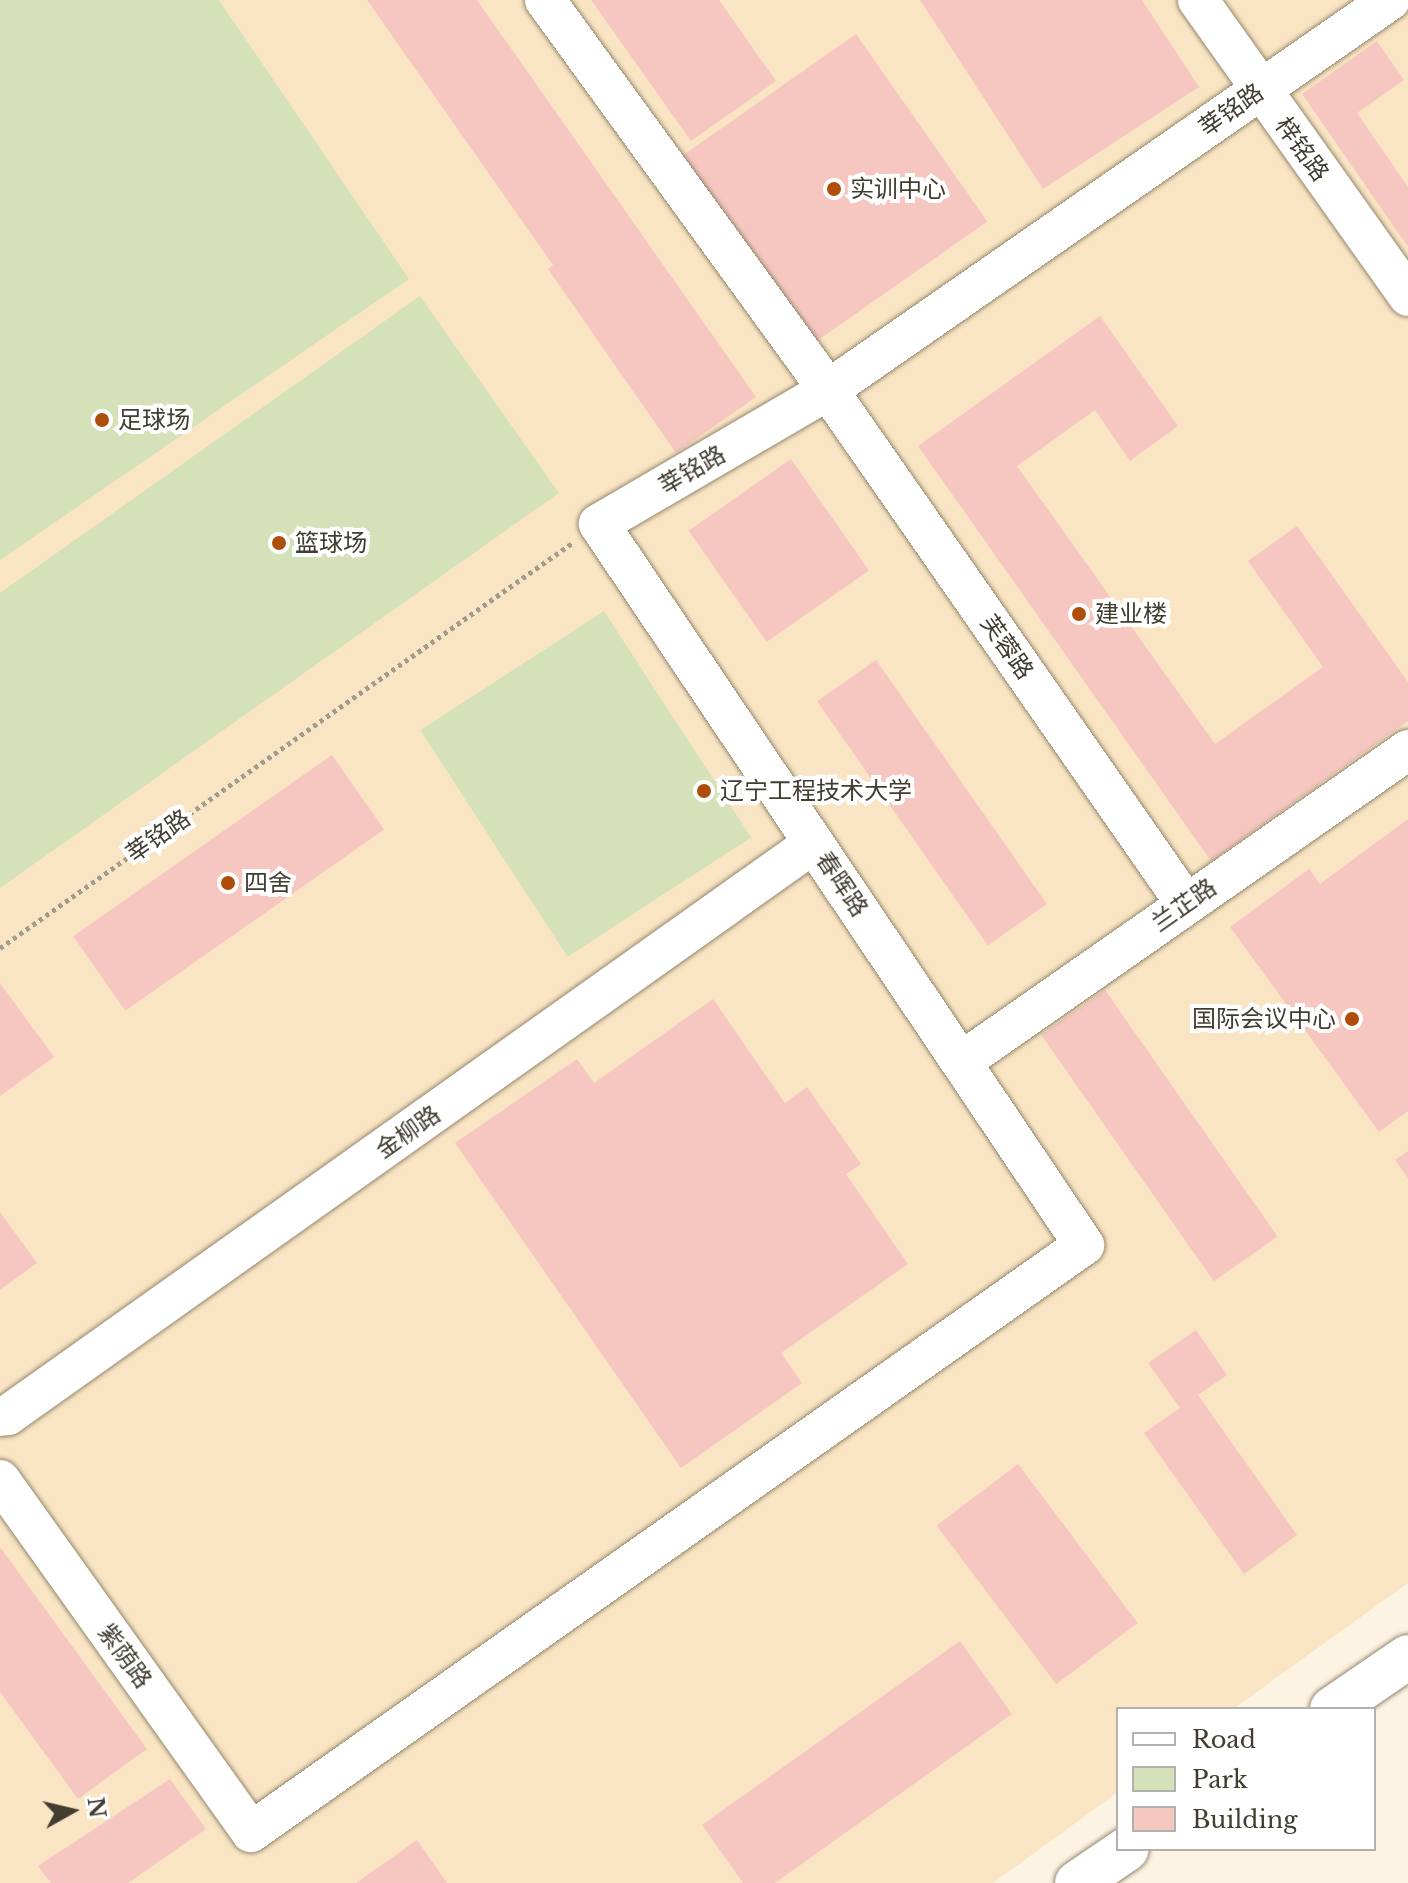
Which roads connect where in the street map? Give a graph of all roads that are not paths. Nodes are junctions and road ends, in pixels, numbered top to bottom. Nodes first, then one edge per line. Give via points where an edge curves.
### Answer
1 (545, 0) edge
2 (1198, 0) edge
3 (1390, 0) edge
4 (1260, 90) junction
5 (1408, 296) edge
6 (828, 390) junction
7 (599, 524) joint
8 (1408, 750) edge
9 (814, 843) junction
10 (1186, 904) junction
11 (961, 1062) junction
12 (0, 1416) edge
13 (0, 1480) edge
14 (1408, 1657) edge
15 (1335, 1707) edge
16 (251, 1832) joint
17 (1124, 1851) edge
18 (1077, 1883) edge

1 - 6 lane, 芙蓉路
2 - 4 lane, 梓铭路
3 - 4 lane, 莘铭路
4 - 5 lane, 梓铭路
4 - 6 lane, 莘铭路
6 - 7 lane, 莘铭路
6 - 10 lane, 芙蓉路
7 - 9 lane, 春晖路
8 - 10 lane, 兰芷路
9 - 11 lane, 春晖路
9 - 12 lane, 金柳路
10 - 11 lane, 兰芷路
11 - 16 lane, 春晖路 via 1084,1245
13 - 16 lane, 紫荫路
14 - 15 main road
17 - 18 main road

